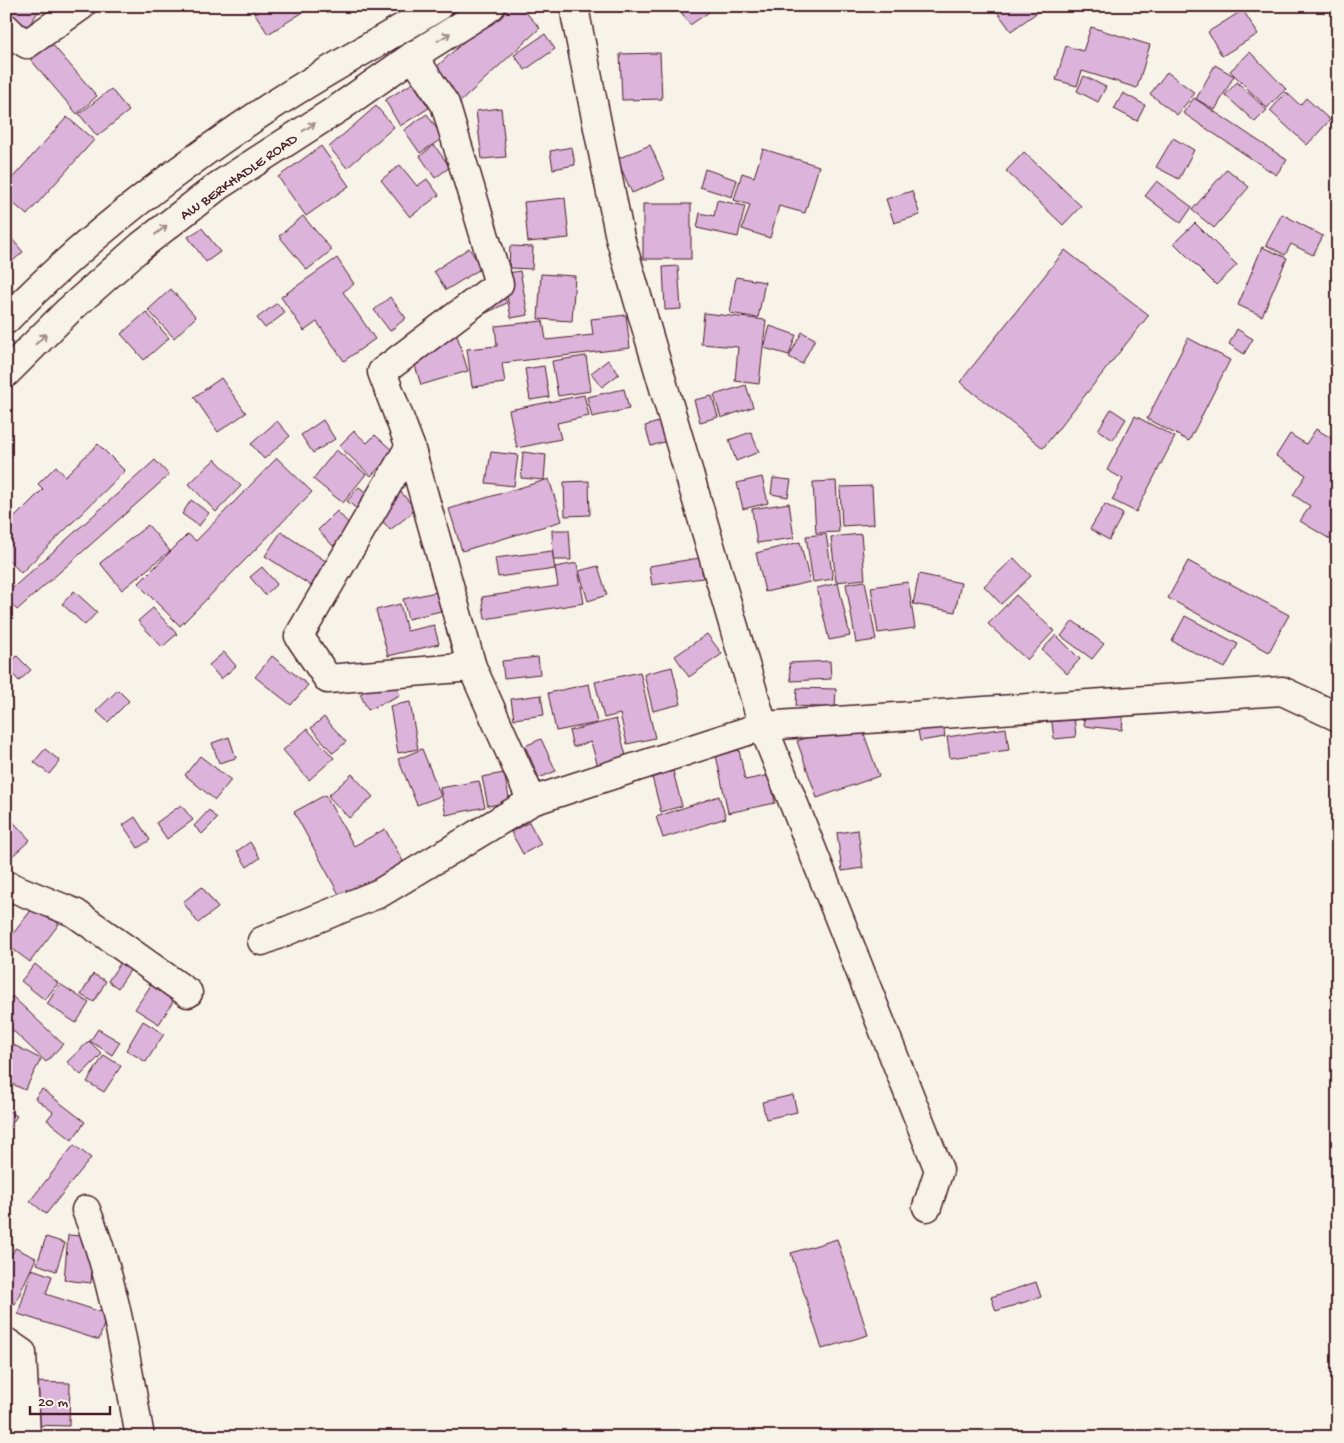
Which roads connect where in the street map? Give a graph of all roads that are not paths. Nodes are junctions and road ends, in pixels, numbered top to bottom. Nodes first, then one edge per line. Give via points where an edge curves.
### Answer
1 (81, 6) edge
2 (439, 6) edge
3 (490, 6) edge
4 (575, 6) edge
5 (6, 28) edge
6 (413, 56) junction
7 (6, 320) edge
8 (6, 373) edge
9 (410, 446) junction
10 (472, 667) junction
11 (1338, 717) edge
12 (763, 726) junction
13 (532, 801) junction
14 (6, 885) edge
15 (262, 941) dead end
16 (188, 993) dead end
17 (927, 1207) dead end
18 (86, 1210) dead end
19 (6, 1342) edge
20 (26, 1437) edge
21 (140, 1437) edge

1 - 5 street via 27,44
2 - 7 street via 271,107 150,192 92,238
6 -> 3 street, AW BERKHADLE ROAD
4 - 12 street via 620,238
8 -> 6 street, AW BERKHADLE ROAD via 141,246 218,186
6 - 9 street via 445,104 499,284 382,372
9 - 10 street
9 - 10 street via 298,636 328,679
10 - 13 street
11 - 12 street via 1282,691
12 - 13 street
12 - 17 street via 939,1170
13 - 15 street via 380,893
14 - 16 street via 75,914
18 - 21 street via 98,1239 122,1338
19 - 20 street via 22,1353

